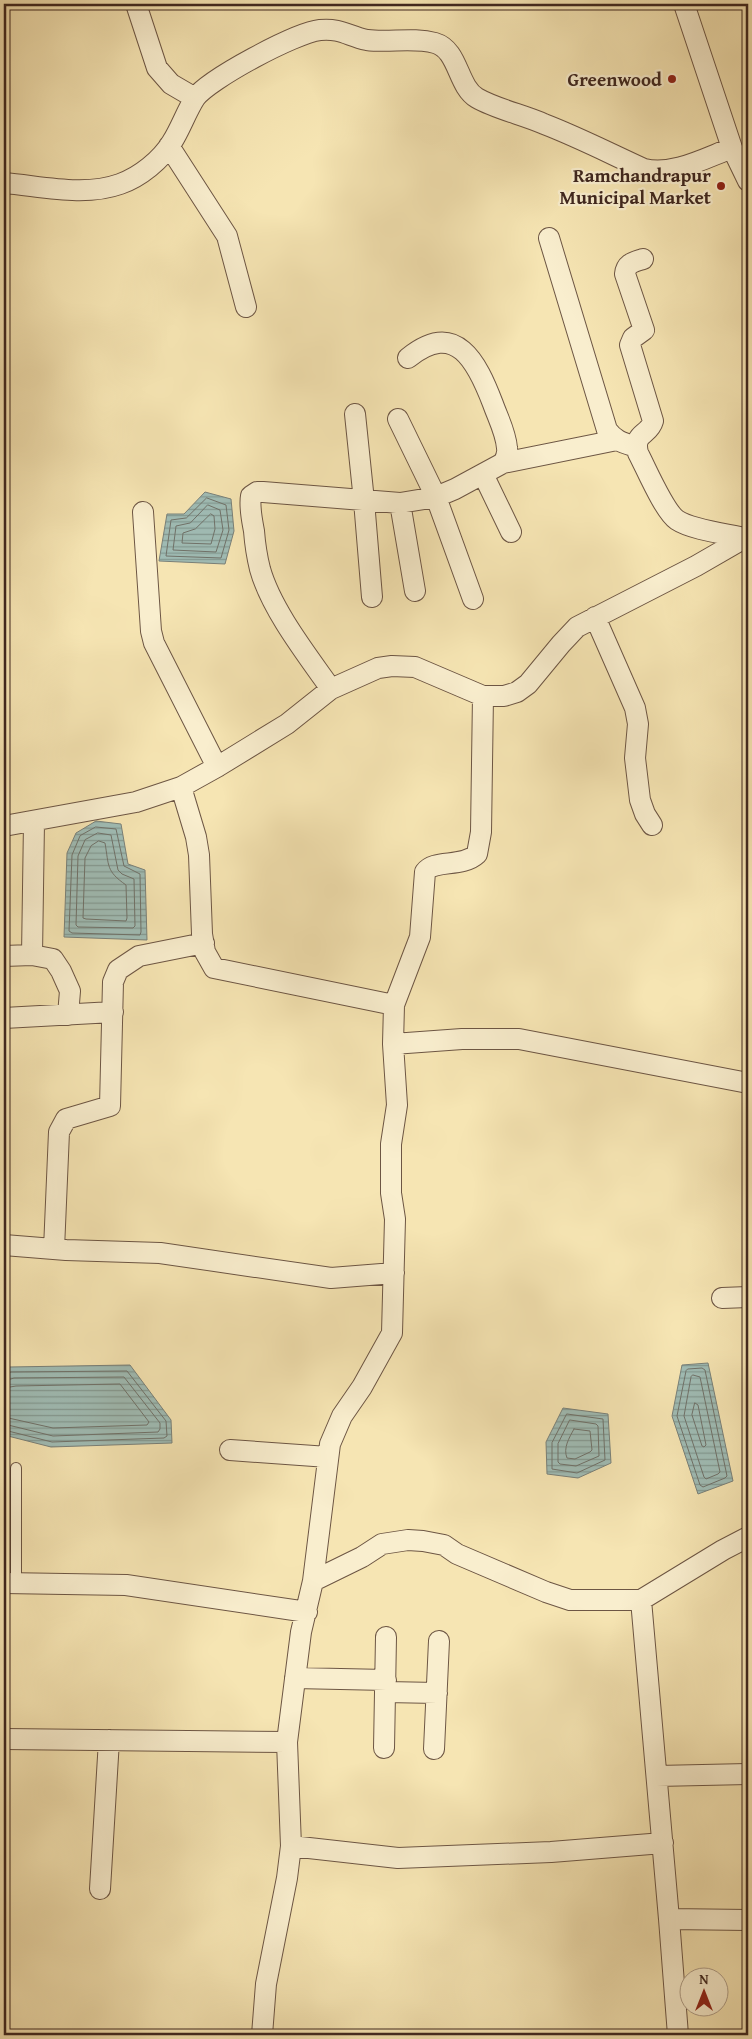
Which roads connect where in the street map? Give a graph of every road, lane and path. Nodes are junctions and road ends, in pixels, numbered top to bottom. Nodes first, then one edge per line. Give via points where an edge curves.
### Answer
1 (136, 4) edge
2 (684, 4) edge
3 (196, 98) junction
4 (169, 146) junction
5 (732, 148) junction
6 (748, 181) edge
7 (4, 183) edge
8 (549, 238) dead end
9 (642, 259) dead end
10 (246, 307) dead end
11 (408, 358) dead end
12 (355, 414) dead end
13 (398, 419) dead end
14 (617, 440) junction
15 (636, 446) junction
16 (503, 463) junction
17 (483, 474) junction
18 (436, 498) junction
19 (364, 501) junction
20 (400, 503) junction
21 (143, 512) dead end
22 (511, 532) dead end
23 (747, 537) edge
24 (415, 591) dead end
25 (372, 597) dead end
26 (473, 599) dead end
27 (595, 617) junction
28 (331, 689) junction
29 (483, 696) junction
30 (217, 768) junction
31 (181, 787) junction
32 (34, 822) junction
33 (652, 825) dead end
34 (4, 826) edge
35 (204, 943) junction
36 (32, 955) junction
37 (4, 956) edge
38 (394, 1005) junction
39 (112, 1012) junction
40 (68, 1015) junction
41 (4, 1018) edge
42 (393, 1044) junction
43 (748, 1083) edge
44 (4, 1246) edge
45 (54, 1249) junction
46 (394, 1272) junction
47 (748, 1297) edge
48 (722, 1298) dead end
49 (230, 1450) dead end
50 (328, 1457) junction
51 (16, 1468) dead end
52 (748, 1537) edge
53 (313, 1581) junction
54 (10, 1584) edge
55 (641, 1600) junction
56 (307, 1612) junction
57 (386, 1637) dead end
58 (439, 1641) dead end
59 (296, 1678) junction
60 (386, 1686) junction
61 (437, 1694) junction
62 (4, 1739) edge
63 (109, 1740) junction
64 (287, 1742) junction
65 (384, 1748) dead end
66 (434, 1749) dead end
67 (748, 1774) edge
68 (657, 1776) junction
69 (663, 1843) junction
70 (291, 1846) junction
71 (100, 1889) dead end
72 (669, 1919) junction
73 (748, 1920) edge
74 (262, 2035) edge
75 (678, 2035) edge

1 - 3 street via 157,68 171,84
2 - 5 street
3 - 4 street
3 - 5 street via 220,77 294,38 308,32 334,29 366,39 429,42 443,46 475,97 546,124 644,169 674,169
4 - 7 street via 143,172 106,188 84,190
4 - 10 street via 227,236
5 - 6 street
8 - 14 street via 607,430
9 - 15 street via 630,263 625,274 644,330 633,338 630,345 653,421
11 - 16 street via 420,348 437,342 462,348 488,390 505,437 507,450
12 - 19 street
13 - 18 street
14 - 15 street
14 - 16 street
15 - 23 street via 669,511 678,520 687,525
16 - 17 street
17 - 18 street
17 - 22 street
18 - 20 street
18 - 26 street
19 - 20 street
19 - 25 street
19 - 28 street via 263,492 252,494 250,500 256,552 264,579 279,610
20 - 24 street
21 - 30 street via 154,643
23 - 27 street
27 - 29 street via 570,634 528,684 517,692
27 - 33 street via 636,708 640,800
28 - 29 street via 378,668 401,666 425,670
28 - 30 street via 287,724
29 - 38 street via 481,832 477,854 465,862 431,867 425,872 420,937
30 - 31 street
31 - 32 street via 136,802
31 - 35 street via 193,822 199,855
32 - 34 street
32 - 36 street
35 - 38 street via 214,968
35 - 39 street via 140,956 118,970 113,982
36 - 37 street
36 - 40 street via 53,960 62,971 70,991
38 - 42 street
39 - 40 street
39 - 45 street via 110,1106 66,1119 59,1132
40 - 41 street
42 - 43 street via 519,1039
42 - 46 street via 397,1105 391,1144 391,1194 396,1218
44 - 45 street
45 - 46 street via 160,1253 331,1278
46 - 50 street via 392,1333 342,1416
47 - 48 street
49 - 50 street
50 - 53 street
51 - 54 lane
52 - 55 street
53 - 55 street via 382,1544 408,1540 444,1544 457,1554 570,1600
53 - 56 street
54 - 56 street via 126,1585
55 - 68 street
56 - 59 street
57 - 60 street
58 - 61 street
59 - 60 street
59 - 64 street
60 - 61 street
60 - 65 street
61 - 66 street
62 - 63 street
63 - 64 street
63 - 71 street
64 - 70 street
67 - 68 street
68 - 69 street
69 - 70 street via 551,1852 398,1858
69 - 72 street
70 - 74 street via 266,1984
72 - 73 street
72 - 75 street

